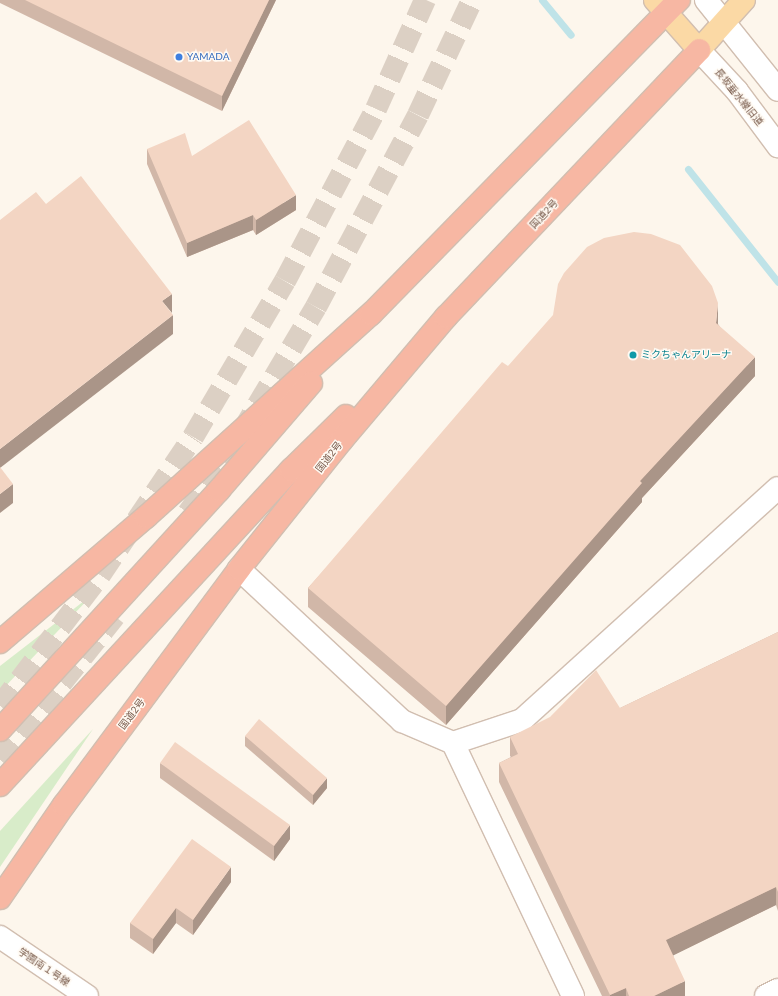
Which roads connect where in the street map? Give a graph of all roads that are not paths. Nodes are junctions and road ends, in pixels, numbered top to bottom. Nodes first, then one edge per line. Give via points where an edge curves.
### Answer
1 (706, 0) edge
2 (744, 0) edge
3 (667, 4) edge
4 (724, 21) junction
5 (699, 50) junction
6 (778, 90) edge
7 (778, 146) edge
8 (371, 314) junction
9 (446, 317) junction
10 (778, 488) edge
11 (240, 569) junction
12 (0, 642) edge
13 (0, 730) edge
14 (453, 743) junction
15 (0, 785) edge
16 (0, 898) edge
17 (0, 937) edge
18 (778, 990) edge
19 (87, 996) edge
20 (573, 996) edge
21 (766, 996) edge

1 - 4 street
2 - 4 main road
3 - 5 main road
3 - 8 highway
4 - 5 main road
4 - 6 street
5 - 7 street, 長坂垂水線旧道 via 737,91
5 - 9 highway, 国道2号
8 - 12 highway via 146,517
8 - 13 highway via 219,490
9 - 11 highway, 国道2号 via 342,440
9 - 15 highway via 291,470
10 - 14 street via 522,720
11 - 14 street via 402,721
11 - 16 highway, 国道2号 via 64,805
14 - 20 street
17 - 19 street, 学園南１号線
18 - 21 street

